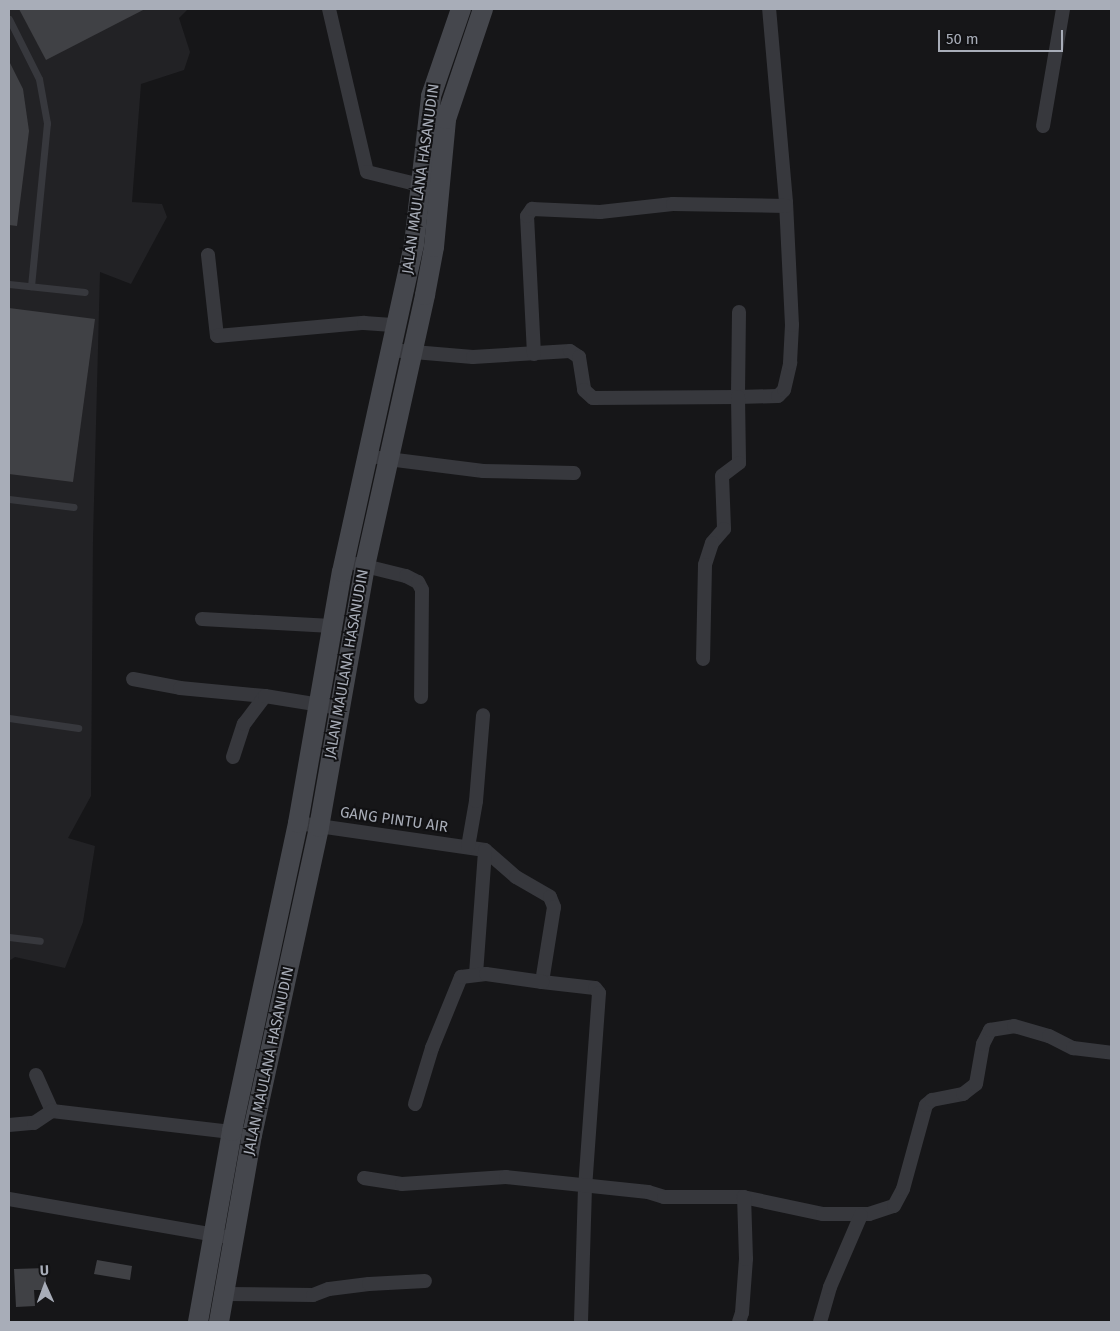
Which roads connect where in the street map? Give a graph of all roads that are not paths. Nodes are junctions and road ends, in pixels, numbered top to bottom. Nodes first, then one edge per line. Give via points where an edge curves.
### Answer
1 (329, 9) edge
2 (770, 9) edge
3 (1063, 9) edge
4 (471, 12) edge
5 (9, 19) edge
6 (1043, 126) dead end
7 (430, 165) junction
8 (420, 185) junction
9 (786, 206) junction
10 (414, 244) junction
11 (434, 247) junction
12 (208, 255) dead end
13 (9, 284) edge
14 (31, 286) junction
15 (85, 292) dead end
16 (738, 312) dead end
17 (396, 325) junction
18 (390, 350) junction
19 (412, 352) junction
20 (534, 354) junction
21 (738, 397) junction
22 (367, 456) junction
23 (388, 459) junction
24 (574, 473) dead end
25 (9, 499) edge
26 (74, 507) dead end
27 (344, 561) junction
28 (365, 566) junction
29 (202, 619) dead end
30 (326, 626) junction
31 (703, 659) dead end
32 (133, 679) dead end
33 (421, 696) dead end
34 (272, 697) junction
35 (313, 704) junction
36 (338, 708) junction
37 (483, 715) dead end
38 (9, 718) edge
39 (78, 728) dead end
40 (233, 757) dead end
41 (298, 823) junction
42 (319, 827) junction
43 (468, 847) junction
44 (485, 850) junction
45 (9, 937) edge
46 (40, 941) dead end
47 (476, 974) junction
48 (542, 982) junction
49 (1111, 1052) edge
50 (36, 1075) dead end
51 (415, 1104) dead end
52 (52, 1112) junction
53 (9, 1126) edge
54 (232, 1131) junction
55 (252, 1135) junction
56 (364, 1178) dead end
57 (585, 1187) junction
58 (744, 1198) junction
59 (9, 1199) edge
60 (861, 1215) junction
61 (209, 1234) junction
62 (234, 1238) junction
63 (425, 1281) dead end
64 (224, 1294) junction
65 (198, 1322) edge
66 (219, 1322) edge
67 (581, 1322) edge
68 (739, 1322) edge
69 (820, 1322) edge

1 - 8 street via 367,172
2 - 9 street
3 - 6 street
4 - 7 street, JALAN MAULANA HASANUDIN via 455,85
5 - 14 lane via 39,79 47,123
7 - 8 street, JALAN MAULANA HASANUDIN
7 - 11 street, JALAN MAULANA HASANUDIN
8 - 10 street, JALAN MAULANA HASANUDIN
9 - 20 street via 673,204 600,212 532,209 527,216
9 - 21 street via 792,325 784,390 774,398
10 - 11 street
10 - 17 street, JALAN MAULANA HASANUDIN
11 - 19 street, JALAN MAULANA HASANUDIN
12 - 17 street via 217,336 364,323
13 - 14 lane
14 - 15 lane
16 - 21 street
17 - 18 street, JALAN MAULANA HASANUDIN
18 - 19 street
18 - 22 street, JALAN MAULANA HASANUDIN
19 - 20 street via 473,358
19 - 23 street, JALAN MAULANA HASANUDIN
20 - 21 street via 575,352 579,357 584,390 593,398
21 - 31 street via 739,463 722,476 724,529 712,543 706,565
22 - 23 street
22 - 27 street, JALAN MAULANA HASANUDIN
23 - 24 street via 483,471
23 - 28 street, JALAN MAULANA HASANUDIN
25 - 26 lane
27 - 28 street
27 - 30 street, JALAN MAULANA HASANUDIN
28 - 33 street via 406,576 418,582 422,590
28 - 36 street, JALAN MAULANA HASANUDIN
29 - 30 street
30 - 35 street, JALAN MAULANA HASANUDIN
32 - 34 street via 180,688
34 - 35 street
34 - 40 street via 244,724
35 - 36 street
35 - 41 street, JALAN MAULANA HASANUDIN
36 - 42 street, JALAN MAULANA HASANUDIN
37 - 43 street via 476,801
38 - 39 lane
41 - 42 street, GANG PINTU AIR
41 - 54 street, JALAN MAULANA HASANUDIN
42 - 43 street, GANG PINTU AIR
42 - 55 street, JALAN MAULANA HASANUDIN
43 - 44 street, GANG PINTU AIR
44 - 47 street
44 - 48 street via 516,877 540,889 552,902 554,907
45 - 46 lane
47 - 48 street
47 - 51 street via 461,978 456,983
48 - 57 street via 595,988 598,993
49 - 60 street via 1073,1048 1041,1033 1014,1026 990,1030 983,1044 976,1084 963,1094 932,1100 926,1105 903,1189 894,1206
50 - 52 street
52 - 53 street via 34,1123
52 - 54 street via 209,1132
54 - 55 street
54 - 61 street, JALAN MAULANA HASANUDIN
55 - 62 street, JALAN MAULANA HASANUDIN
56 - 57 street via 402,1184 506,1178
57 - 58 street via 648,1192 664,1197
57 - 67 street
58 - 60 street via 823,1214
58 - 68 street via 746,1259
59 - 61 street
60 - 69 street via 830,1287
61 - 62 street
61 - 65 street, JALAN MAULANA HASANUDIN
62 - 64 street, JALAN MAULANA HASANUDIN
63 - 64 street via 329,1289 313,1295
64 - 66 street, JALAN MAULANA HASANUDIN

